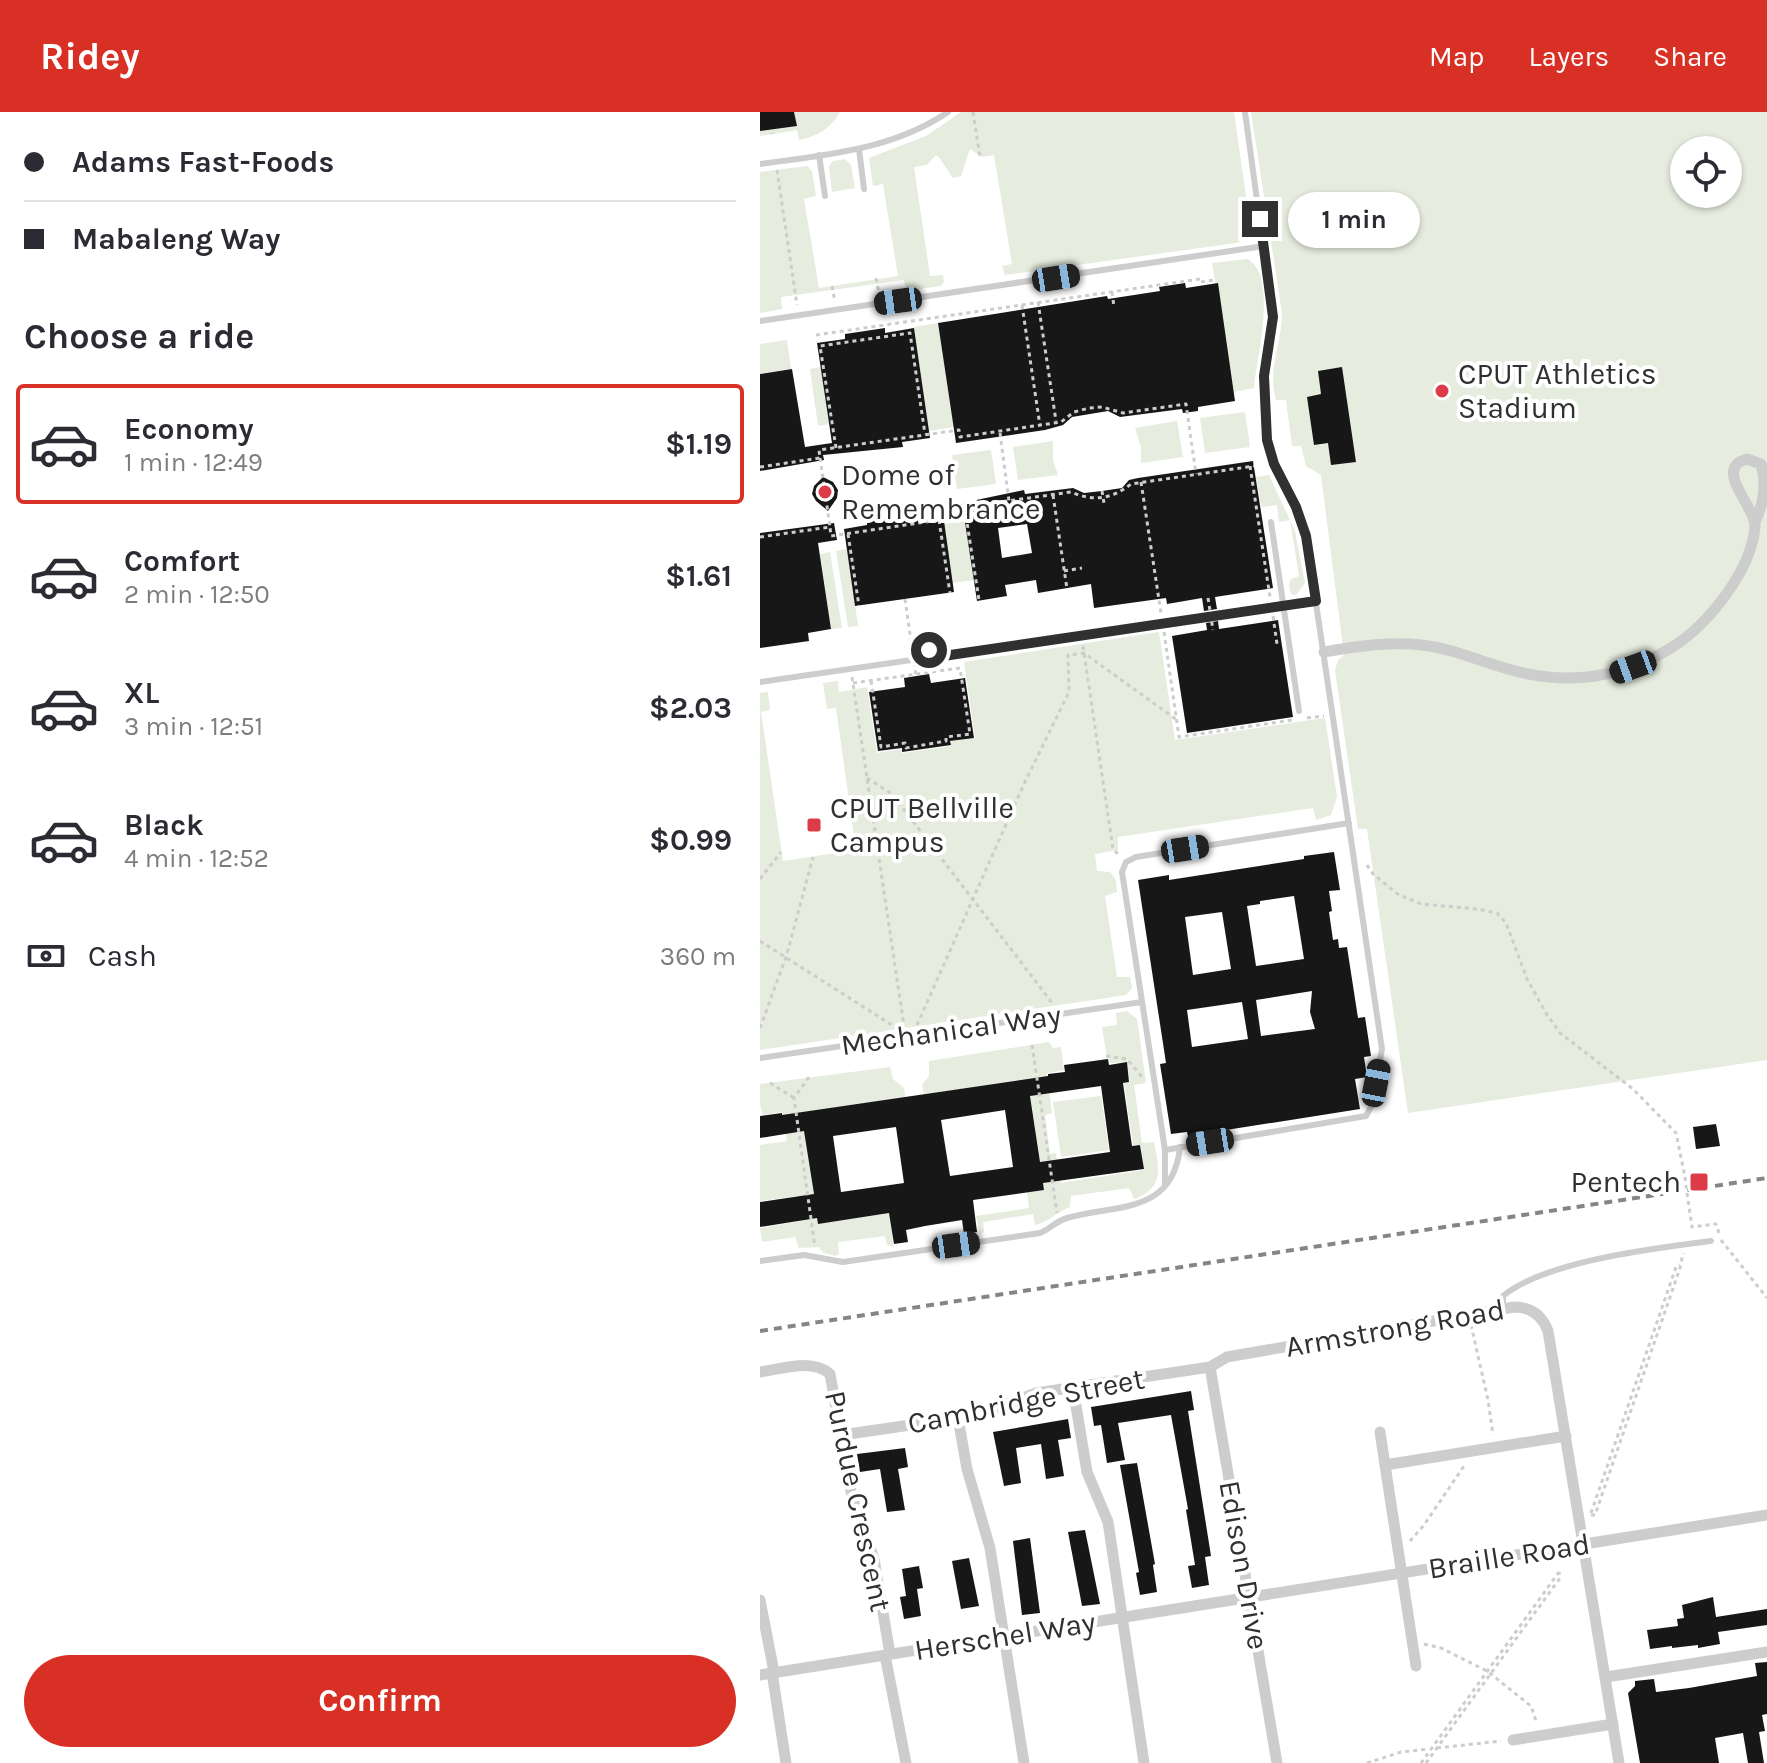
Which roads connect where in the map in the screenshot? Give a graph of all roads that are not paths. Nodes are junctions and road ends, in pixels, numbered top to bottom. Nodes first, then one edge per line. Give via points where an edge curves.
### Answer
1 (948, 112) edge
2 (1245, 112) edge
3 (859, 149) junction
4 (819, 155) junction
5 (760, 164) edge
6 (864, 189) dead end
7 (825, 196) dead end
8 (1264, 246) junction
9 (760, 321) edge
10 (1271, 522) dead end
11 (1755, 522) junction
12 (1316, 601) junction
13 (1284, 605) junction
14 (1324, 652) junction
15 (815, 674) junction
16 (773, 680) junction
17 (760, 682) edge
18 (816, 684) dead end
19 (775, 690) dead end
20 (1299, 711) dead end
21 (1349, 823) junction
22 (1142, 1002) junction
23 (760, 1058) edge
24 (1180, 1147) junction
25 (1165, 1150) junction
26 (1165, 1185) junction
27 (1711, 1241) dead end
28 (760, 1261) edge
29 (1503, 1309) junction
30 (1210, 1367) junction
31 (760, 1372) edge
32 (1073, 1388) junction
33 (958, 1418) junction
34 (1380, 1432) dead end
35 (842, 1435) junction
36 (1566, 1436) junction
37 (1385, 1465) junction
38 (1767, 1515) edge
39 (1583, 1544) junction
40 (1402, 1573) junction
41 (1250, 1597) junction
42 (760, 1600) edge
43 (1123, 1617) junction
44 (1005, 1636) junction
45 (1767, 1652) edge
46 (888, 1654) junction
47 (1416, 1666) dead end
48 (774, 1672) junction
49 (760, 1675) edge
50 (1606, 1677) junction
51 (1613, 1724) junction
52 (1513, 1740) road end
53 (786, 1763) edge
54 (906, 1763) edge
55 (1024, 1763) edge
56 (1144, 1763) edge
57 (1277, 1763) edge
58 (1619, 1763) edge

1 - 3 lane via 919,130
2 - 8 lane
3 - 4 lane
3 - 6 lane
4 - 5 lane
4 - 7 lane
8 - 9 lane
8 - 12 lane via 1273,317 1264,376 1267,440 1306,536
10 - 13 lane
11 - 11 street via 1735,483 1737,465 1747,459 1761,464 1765,476 1766,491
11 - 14 street via 1734,581 1695,632 1615,673 1554,679 1420,645
12 - 13 lane
12 - 14 lane
13 - 15 lane
13 - 20 lane
14 - 21 lane
15 - 16 lane
15 - 18 lane
16 - 17 lane
16 - 19 lane
21 - 22 lane via 1126,862 1122,872
21 - 24 lane via 1382,1049 1369,1111 1359,1118
22 - 23 lane, Mechanical Way
22 - 25 lane
24 - 25 lane
24 - 26 lane
25 - 26 lane
26 - 28 lane via 1138,1205 1058,1221 1025,1235 843,1262 804,1255
27 - 29 lane via 1640,1250 1539,1275 1503,1296
29 - 30 street, Armstrong Road via 1227,1357
29 - 36 street, Armstrong Road via 1527,1308 1546,1325
30 - 32 street, Cambridge Street
30 - 41 street, Edison Drive
31 - 35 street, Purdue Crescent via 823,1367 834,1385
32 - 33 street, Cambridge Street via 1036,1393
32 - 43 street via 1087,1472 1108,1522
33 - 35 street, Cambridge Street
33 - 44 street
34 - 37 street
35 - 46 street, Purdue Crescent via 852,1497 874,1559
36 - 37 street
36 - 39 street, Armstrong Road
37 - 40 street
38 - 39 street, Braille Road
39 - 40 street, Braille Road
39 - 50 street, Armstrong Road
40 - 41 street, Braille Road
40 - 47 street
41 - 43 street, Herschel Way
41 - 57 street, Edison Drive
42 - 48 street
43 - 44 street, Herschel Way
43 - 56 street
44 - 46 street, Herschel Way
44 - 55 street
45 - 50 street
46 - 48 street, Herschel Way
46 - 54 street, Purdue Crescent
48 - 49 street, Herschel Way
48 - 53 street
50 - 51 street, Armstrong Road
51 - 52 street
51 - 58 street, Armstrong Road

